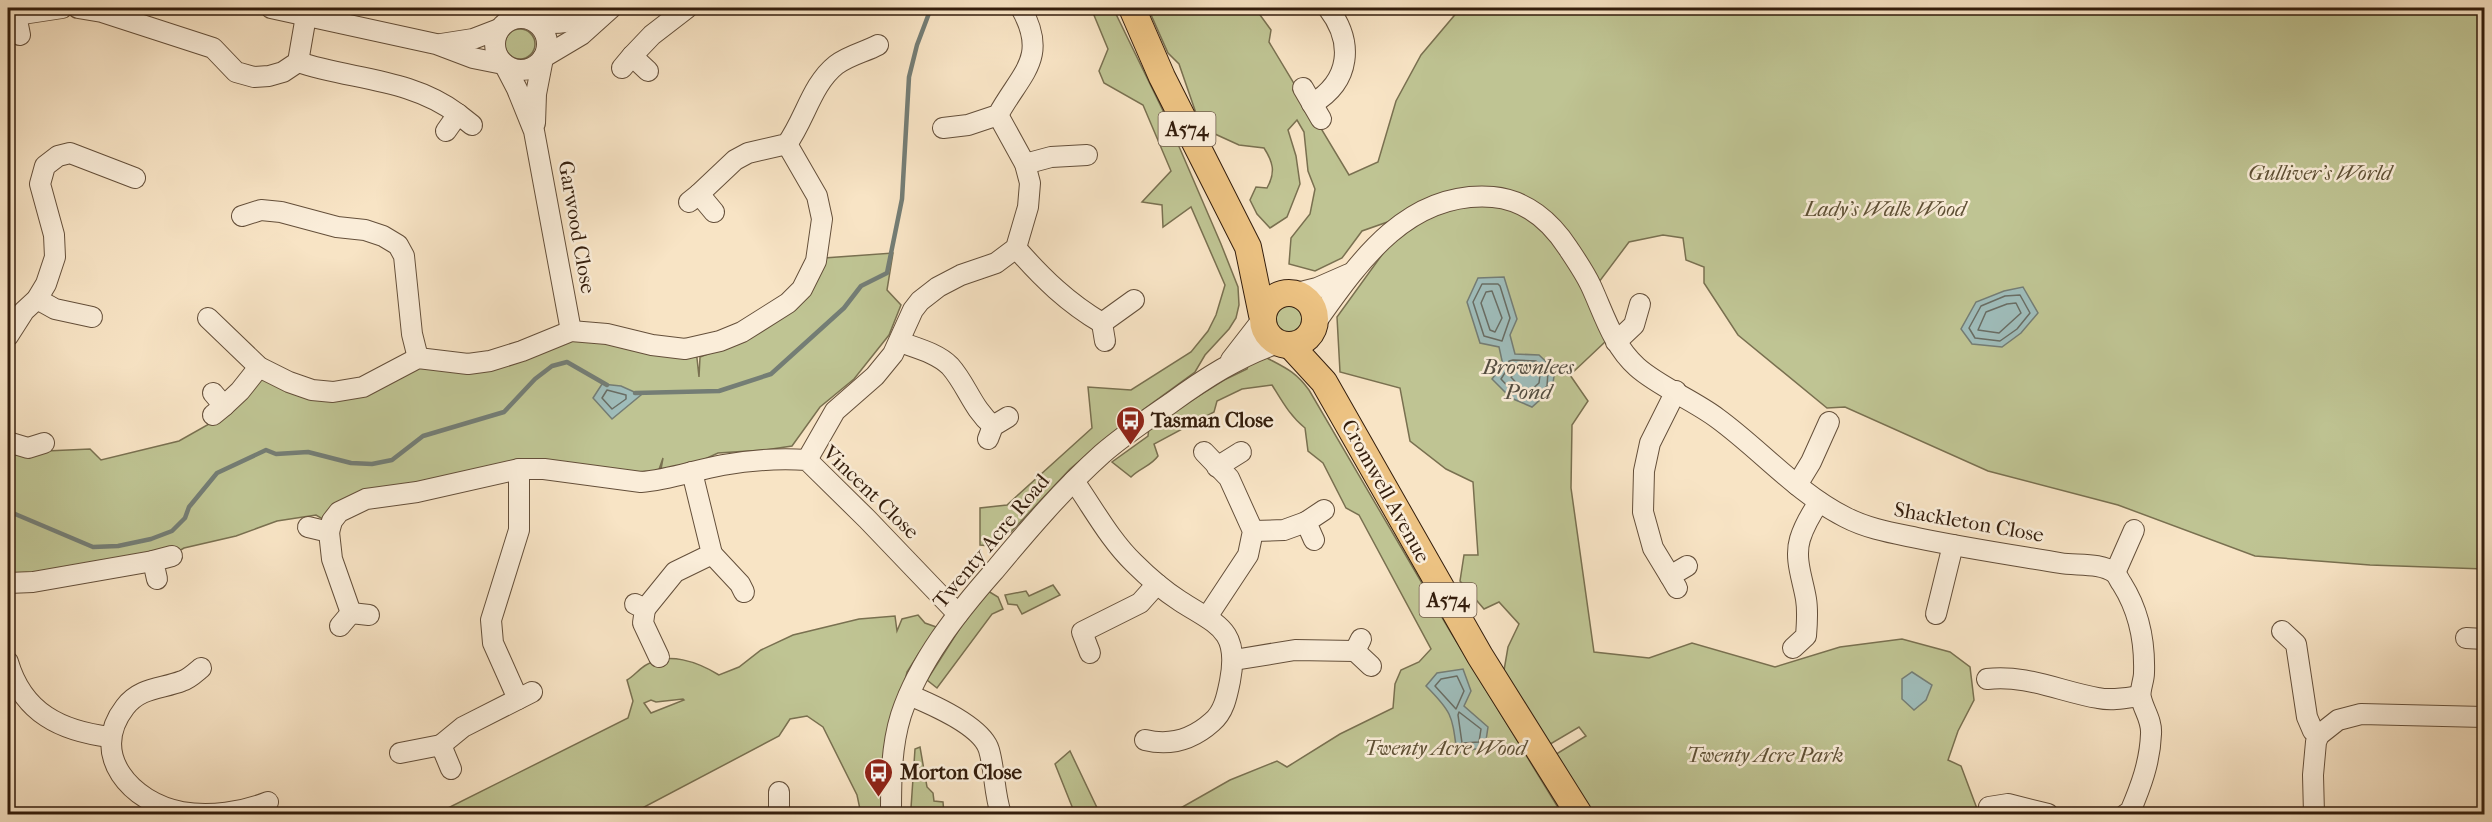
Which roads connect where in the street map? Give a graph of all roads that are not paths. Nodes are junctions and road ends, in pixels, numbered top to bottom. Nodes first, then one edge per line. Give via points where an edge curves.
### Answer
1 (62, 8) edge
2 (78, 8) edge
3 (272, 8) edge
4 (504, 8) edge
5 (687, 8) edge
6 (1021, 8) edge
7 (1132, 8) edge
8 (1328, 8) edge
9 (607, 10) edge
10 (12, 16) edge
11 (306, 16) junction
12 (533, 17) edge
13 (499, 28) junction
14 (20, 35) dead end
15 (881, 43) dead end
16 (436, 44) junction
17 (544, 57) junction
18 (298, 62) junction
19 (503, 64) junction
20 (648, 71) dead end
21 (1312, 104) dead end
22 (998, 115) junction
23 (943, 128) dead end
24 (446, 131) dead end
25 (534, 131) junction
26 (787, 144) junction
27 (1087, 155) dead end
28 (1025, 164) junction
29 (135, 179) dead end
30 (714, 212) dead end
31 (241, 218) dead end
32 (1016, 248) junction
33 (1248, 248) junction
34 (1349, 274) junction
35 (1292, 293) junction
36 (37, 299) junction
37 (1134, 299) dead end
38 (1641, 301) dead end
39 (93, 318) dead end
40 (205, 318) dead end
41 (1262, 318) junction
42 (1314, 327) junction
43 (571, 331) junction
44 (8, 336) edge
45 (900, 342) junction
46 (1616, 342) junction
47 (1284, 344) junction
48 (418, 358) junction
49 (1228, 364) junction
50 (259, 367) junction
51 (1324, 382) junction
52 (1676, 391) junction
53 (216, 405) dead end
54 (1829, 422) dead end
55 (996, 427) dead end
56 (8, 442) edge
57 (47, 442) dead end
58 (1240, 452) dead end
59 (807, 460) junction
60 (519, 469) junction
61 (692, 472) junction
62 (1074, 482) junction
63 (1797, 485) junction
64 (1819, 502) junction
65 (1324, 510) dead end
66 (1306, 522) junction
67 (308, 527) dead end
68 (2134, 530) dead end
69 (1253, 531) junction
70 (329, 532) junction
71 (1314, 540) dead end
72 (1953, 545) junction
73 (712, 554) junction
74 (161, 566) dead end
75 (2115, 573) junction
76 (1678, 577) dead end
77 (8, 583) edge
78 (1157, 584) junction
79 (744, 592) dead end
80 (958, 614) junction
81 (1936, 614) dead end
82 (1208, 617) junction
83 (353, 618) dead end
84 (2296, 636) dead end
85 (1807, 643) dead end
86 (1090, 652) dead end
87 (659, 657) dead end
88 (1234, 660) junction
89 (203, 666) dead end
90 (1371, 666) dead end
91 (9, 672) edge
92 (1980, 684) dead end
93 (909, 695) junction
94 (2140, 696) junction
95 (2484, 717) edge
96 (2319, 735) junction
97 (110, 737) junction
98 (1139, 744) dead end
99 (441, 745) junction
100 (399, 754) dead end
101 (451, 769) dead end
102 (269, 801) dead end
103 (1989, 807) dead end
104 (152, 808) edge
105 (891, 814) edge
106 (1002, 814) edge
107 (1579, 814) edge
108 (2048, 814) edge
109 (2126, 814) edge
110 (2314, 814) edge

1 - 10 street
2 - 18 street via 213,48 236,72 254,77 283,72
3 - 11 street
4 - 13 street
5 - 20 street via 652,35 627,62
6 - 22 street via 1031,31 1033,53
7 - 33 main road, A574 via 1166,87
8 - 21 street via 1343,32 1345,57 1334,87
9 - 12 street via 577,22
9 - 17 street via 581,35
10 - 14 street
11 - 16 street
11 - 18 street
12 - 13 street via 512,19
12 - 17 street via 547,42
13 - 16 street via 473,39
13 - 19 street via 494,43
15 - 26 street via 830,71
16 - 19 street
17 - 19 street via 529,69 512,69
17 - 25 street, Garwood Close
18 - 24 street via 401,85 434,98 465,119
19 - 25 street, Garwood Close
22 - 23 street via 978,123
22 - 28 street
25 - 43 street, Garwood Close
26 - 30 street via 747,153 694,198
26 - 43 street via 817,196 822,219 816,261 802,289 788,303 742,332 685,349
27 - 28 street via 1051,157
28 - 32 street via 1030,194
29 - 36 street via 70,153 45,166 40,184 54,236 55,257
31 - 48 street via 261,210 281,212 365,230 398,245 404,256
32 - 37 street via 1045,281 1104,332
32 - 45 street via 996,263 961,275 927,294 913,310
33 - 35 main road, A574
33 - 41 main road, A574
34 - 35 street, Shackleton Close via 1317,288
34 - 42 street, Shackleton Close
34 - 46 street, Shackleton Close via 1394,230 1424,209 1453,199 1500,198 1533,211 1553,228 1589,282
35 - 41 main road via 1281,293 1269,301
35 - 42 main road, A574 via 1304,297 1313,309
36 - 39 street via 55,309
36 - 44 street via 19,316
38 - 46 street via 1634,325
40 - 50 street
41 - 47 main road, A574 via 1267,334
41 - 49 street, Twenty Acre Road
42 - 47 main road via 1304,341
42 - 51 main road, Cromwell Avenue / A574
43 - 48 street via 490,361 468,364
45 - 55 street via 931,354 950,367 975,407
45 - 59 street via 875,376 835,411
46 - 52 street, Shackleton Close via 1637,367
47 - 49 street, Twenty Acre Road
47 - 51 main road, Cromwell Avenue / A574
48 - 50 street via 363,387 333,392 312,390
49 - 62 street, Twenty Acre Road via 1123,437
50 - 53 street via 240,391
51 - 107 main road, Cromwell Avenue / A574 via 1480,656
52 - 63 street, Shackleton Close via 1743,438
52 - 76 street via 1650,443 1642,512 1653,548
54 - 63 street
56 - 57 street via 28,448
58 - 69 street via 1211,460 1229,478
59 - 61 street, Vincent Close via 774,458
59 - 80 street, Vincent Close
60 - 61 street, Vincent Close via 641,482
60 - 70 street, Vincent Close via 366,499 339,512
60 - 99 street via 519,530 491,620 493,643 525,696 463,727
61 - 73 street
62 - 78 street via 1131,560
62 - 80 street, Twenty Acre Road via 1011,549
63 - 64 street, Shackleton Close
64 - 72 street, Shackleton Close via 1875,529
64 - 85 street via 1799,542 1798,566 1807,601
65 - 66 street
66 - 69 street via 1284,530
66 - 71 street
67 - 70 street
68 - 75 street
69 - 82 street via 1248,555
70 - 83 street via 332,559
72 - 75 street, Shackleton Close via 2087,565
72 - 81 street
73 - 79 street
73 - 87 street via 675,572 640,607
74 - 77 street
75 - 94 street via 2139,620 2144,650
78 - 82 street
78 - 86 street via 1140,603 1082,632
80 - 93 street, Twenty Acre Road
82 - 88 street via 1223,629
84 - 96 street via 2307,717
88 - 90 street via 1358,645
88 - 98 street via 1225,721 1182,740
89 - 97 street via 180,682 132,699
91 - 97 street via 30,704 55,723
92 - 94 street via 2004,678 2099,699
93 - 105 street, Twenty Acre Road via 893,755
93 - 106 street via 982,736
94 - 109 street via 2149,716 2151,735 2145,776
95 - 96 street via 2361,714 2338,720
96 - 110 street via 2314,752
97 - 104 street via 114,762 125,782
99 - 100 street
99 - 101 street
102 - 104 street via 254,808 220,812
103 - 108 street via 2008,804

